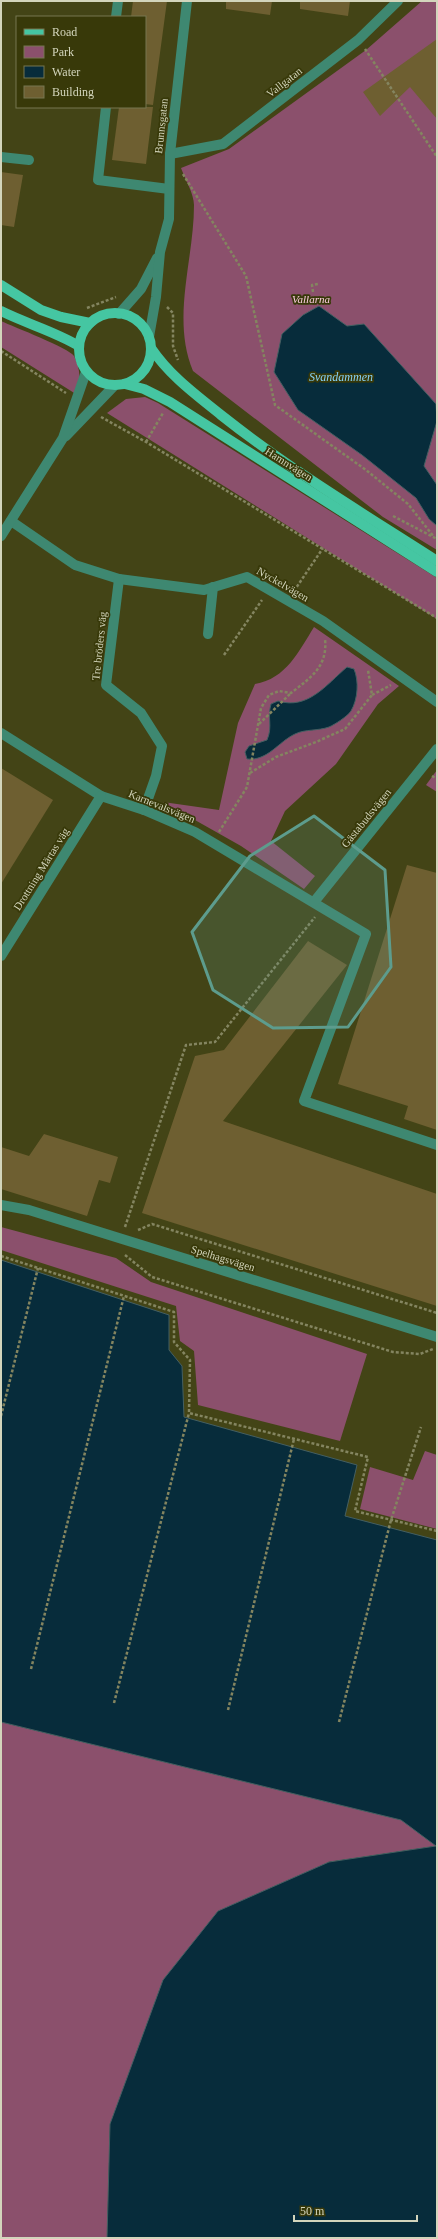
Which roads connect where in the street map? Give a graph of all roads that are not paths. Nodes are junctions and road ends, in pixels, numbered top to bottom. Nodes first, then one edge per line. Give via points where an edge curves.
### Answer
1 (118, 1) edge
2 (188, 1) edge
3 (398, 1) edge
4 (116, 16) edge
5 (106, 108) edge
6 (170, 154) junction
7 (1, 157) edge
8 (29, 160) dead end
9 (170, 189) junction
10 (160, 252) junction
11 (1, 285) edge
12 (1, 311) edge
13 (119, 314) junction
14 (90, 323) junction
15 (148, 337) junction
16 (79, 346) junction
17 (151, 348) junction
18 (86, 372) junction
19 (124, 384) junction
20 (114, 386) junction
21 (63, 438) junction
22 (11, 521) junction
23 (1, 536) edge
24 (437, 561) edge
25 (437, 572) edge
26 (119, 579) junction
27 (213, 587) junction
28 (208, 634) dead end
29 (437, 702) edge
30 (1, 733) edge
31 (437, 749) edge
32 (101, 796) junction
33 (144, 810) junction
34 (318, 905) junction
35 (1, 956) edge
36 (437, 1144) edge
37 (1, 1206) edge
38 (437, 1337) edge

1 - 4 street
2 - 6 street, Brunnsgatan
3 - 6 street, Vallgatan via 358,40 223,144
5 - 9 street via 98,180
6 - 9 street, Brunnsgatan
7 - 8 street
9 - 10 street, Brunnsgatan via 169,218
10 - 13 street, Brunnsgatan via 141,289
10 - 15 street, Brunnsgatan via 156,298
11 - 14 main road via 41,310
12 - 16 main road via 27,324 62,336
13 - 14 main road via 98,317
13 - 15 main road via 137,321
14 - 16 main road via 84,330
15 - 17 main road
16 - 18 main road via 79,355
17 - 19 main road via 144,371
17 - 24 main road, Hamnvägen via 161,364 181,383 265,450
18 - 20 main road via 94,379
18 - 21 street
19 - 20 main road
19 - 25 main road, Hamnvägen via 144,389 170,402
20 - 21 street
21 - 22 street
22 - 23 street
22 - 26 street, Nyckelvägen via 75,565
26 - 27 street, Nyckelvägen via 204,590
26 - 33 street, Tre bröders väg via 106,685 141,713 162,746 156,776
27 - 28 street
27 - 29 street, Nyckelvägen via 247,577 323,621
30 - 32 street, Karnevalsvägen
31 - 34 street, Gästabudsvägen
32 - 33 street, Karnevalsvägen
32 - 35 street, Drottning Märtas väg
33 - 34 street, Karnevalsvägen via 195,832
34 - 36 street, Karnevalsvägen via 366,934 304,1102
37 - 38 street, Spelhagsvägen via 29,1210

